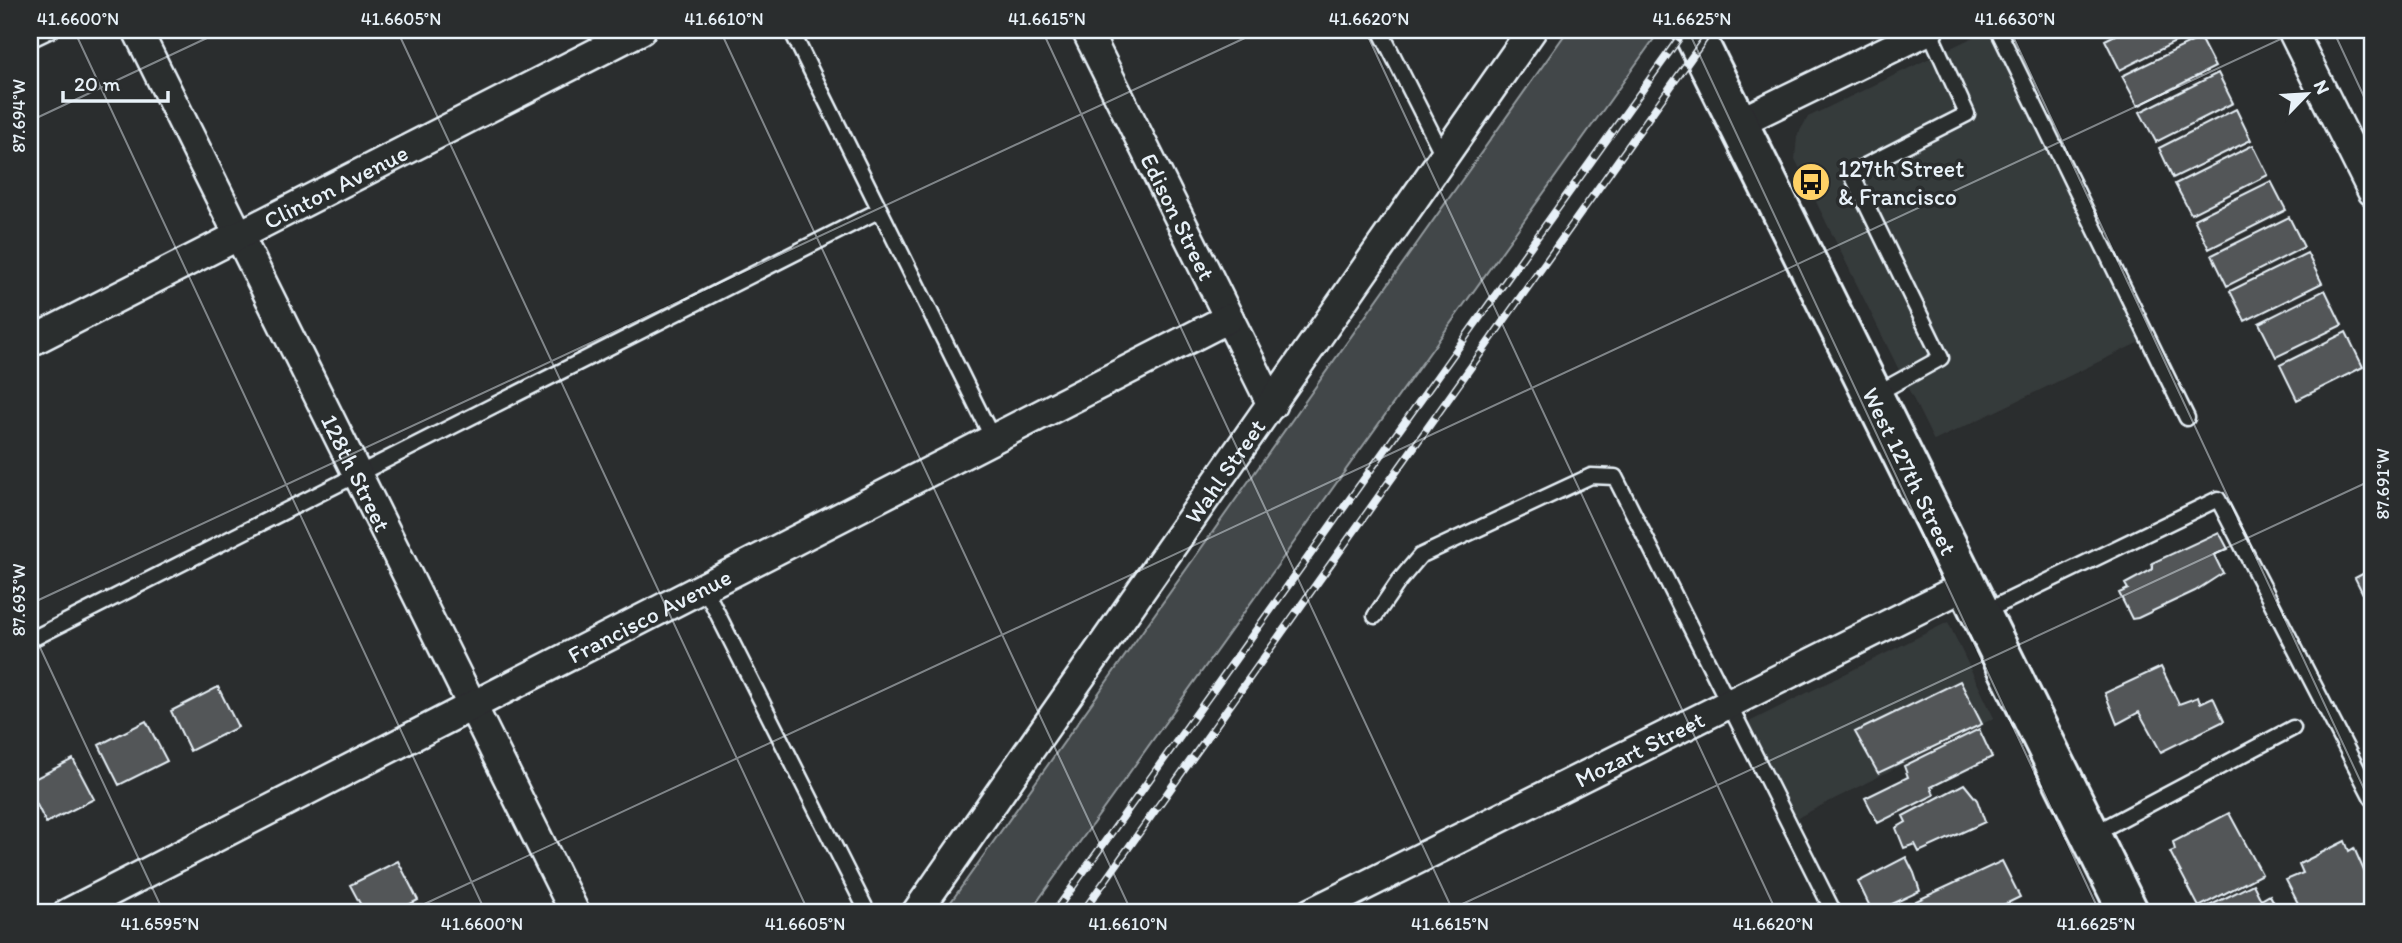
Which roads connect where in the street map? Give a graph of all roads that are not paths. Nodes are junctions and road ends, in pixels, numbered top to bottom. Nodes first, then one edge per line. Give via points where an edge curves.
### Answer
1 (51, 30) edge
2 (137, 30) edge
3 (641, 30) edge
4 (791, 30) edge
5 (1086, 30) edge
6 (1380, 30) edge
7 (1532, 30) edge
8 (1692, 30) edge
9 (1929, 30) edge
10 (1998, 30) edge
11 (2292, 30) edge
12 (30, 40) edge
13 (1738, 123) junction
14 (1443, 155) junction
15 (2372, 191) edge
16 (880, 210) junction
17 (239, 234) junction
18 (1229, 318) junction
19 (30, 342) edge
20 (1873, 396) junction
21 (1272, 405) junction
22 (2187, 418) dead end
23 (993, 439) junction
24 (357, 474) junction
25 (704, 587) junction
26 (1974, 600) junction
27 (1375, 616) dead end
28 (30, 640) edge
29 (1729, 704) junction
30 (472, 706) junction
31 (2293, 728) dead end
32 (2372, 798) edge
33 (2091, 836) junction
34 (68, 913) edge
35 (575, 913) edge
36 (868, 913) edge
37 (916, 913) edge
38 (1310, 913) edge
39 (1834, 913) edge
40 (2129, 913) edge

1 - 12 lane
2 - 17 street, 128th Street
3 - 17 street, Clinton Avenue
4 - 16 lane
5 - 18 street, Edison Street
6 - 14 lane
7 - 14 street, Wahl Street
8 - 13 main road, West 127th Street
9 - 13 street
9 - 20 lane via 1967,114 1852,173 1941,358
10 - 22 lane
11 - 15 street
13 - 20 main road, West 127th Street
14 - 21 street, Wahl Street
16 - 23 lane
16 - 24 lane
17 - 19 street, Clinton Avenue
17 - 24 street, 128th Street
18 - 21 street, Edison Street
18 - 23 street, Francisco Avenue
20 - 26 main road, West 127th Street
21 - 37 street, Wahl Street
23 - 25 street, Francisco Avenue
24 - 28 lane
24 - 30 street, 128th Street
25 - 30 street, Francisco Avenue
25 - 36 lane
26 - 29 street, Mozart Street
26 - 32 lane via 2218,499
26 - 33 main road, West 127th Street
27 - 29 lane via 1420,556 1591,476 1615,477
29 - 38 street, Mozart Street
29 - 39 lane
30 - 34 street, Francisco Avenue
30 - 35 street, 128th Street
31 - 33 lane
33 - 40 main road, West 127th Street

